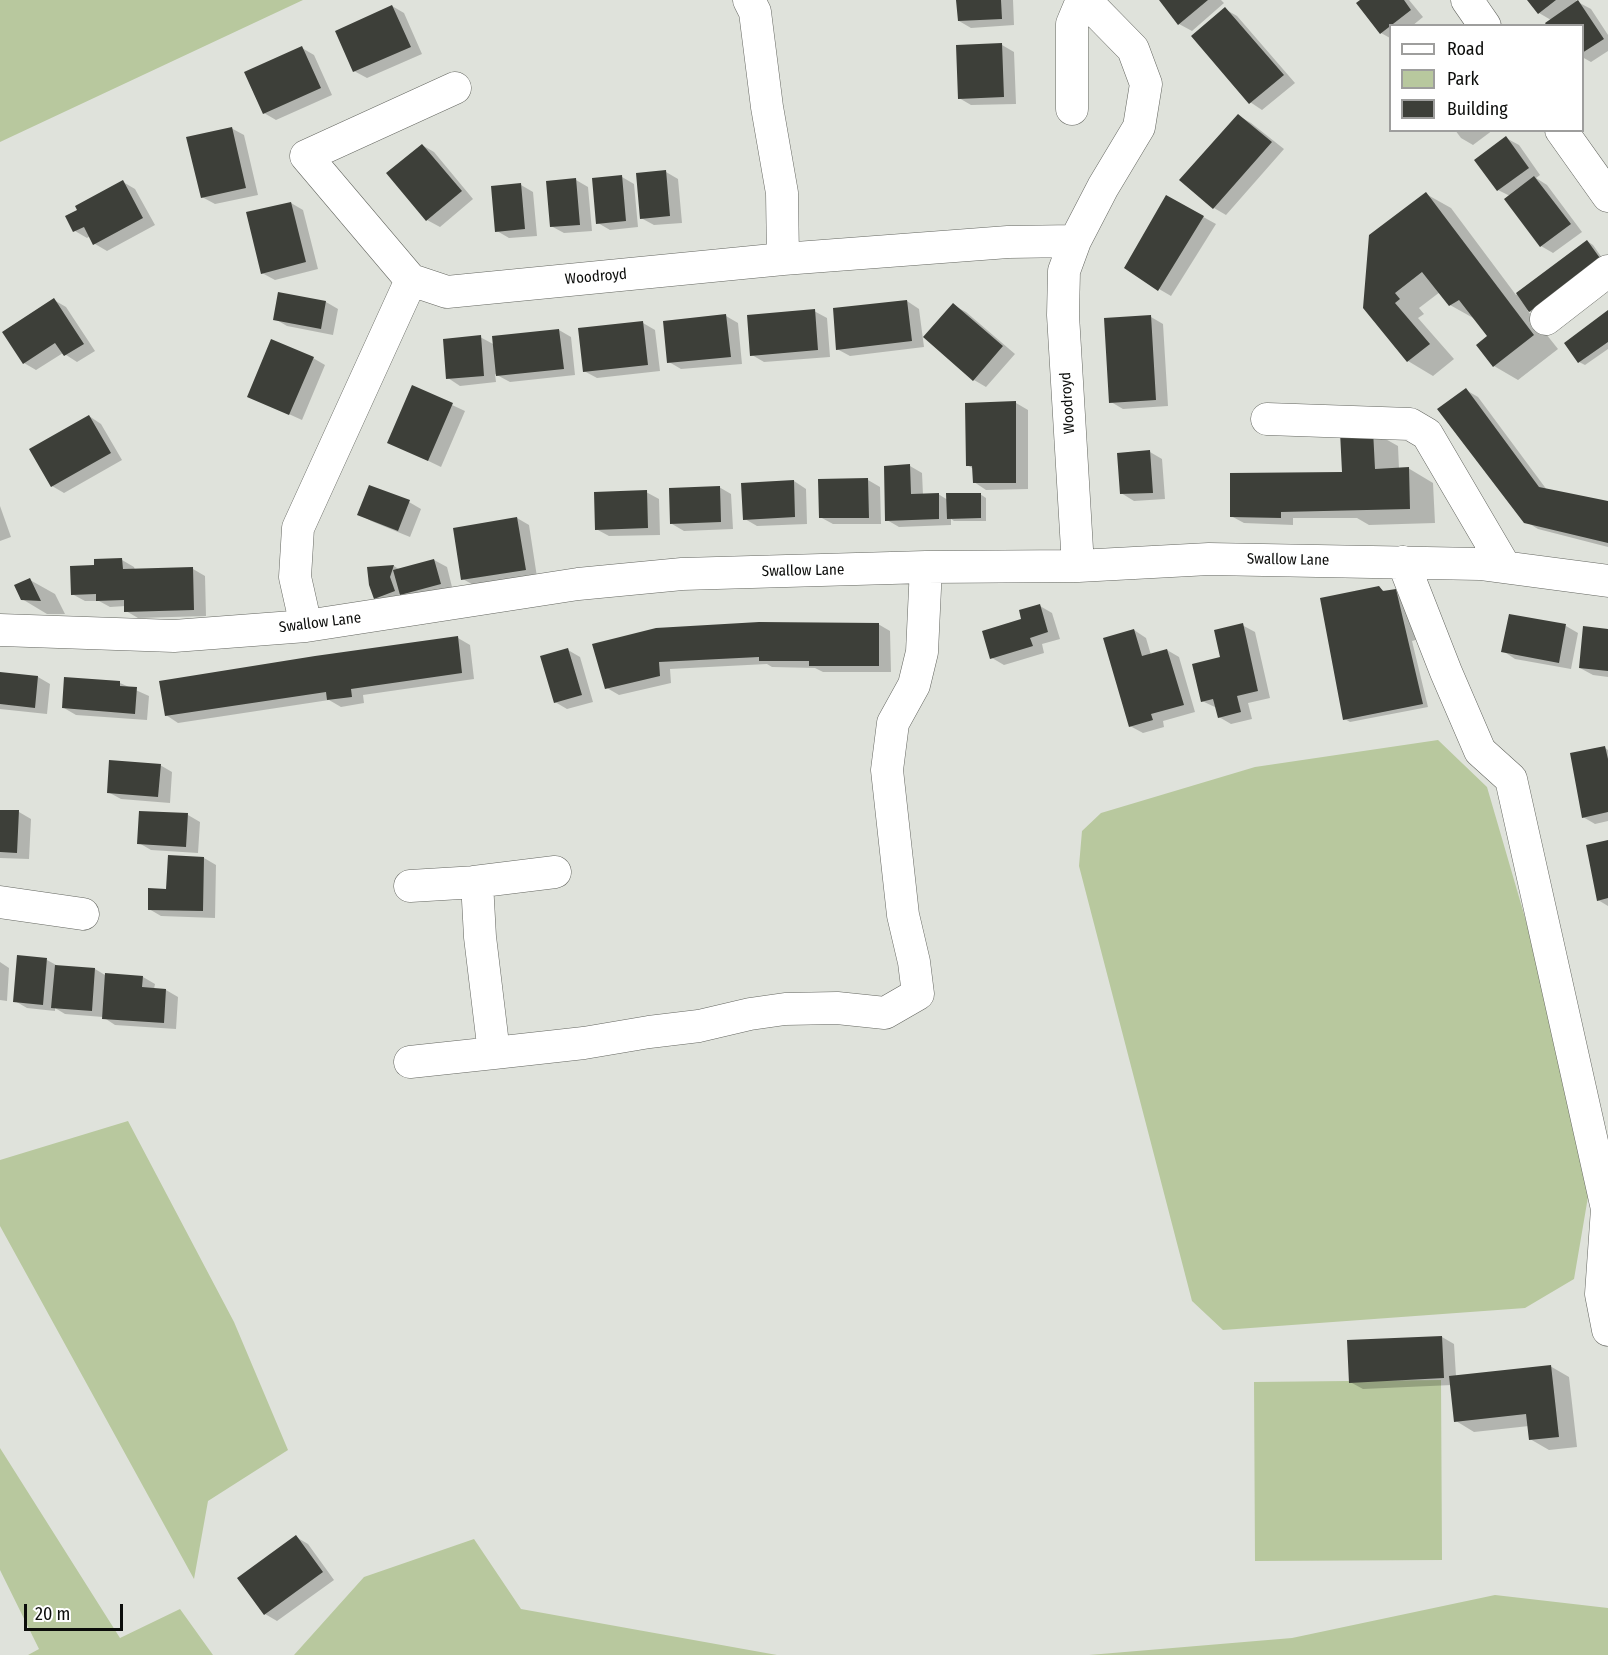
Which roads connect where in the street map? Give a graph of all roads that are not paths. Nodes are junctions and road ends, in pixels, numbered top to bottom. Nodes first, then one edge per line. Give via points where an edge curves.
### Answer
1 (749, 0) edge
2 (1084, 0) edge
3 (1467, 0) edge
4 (1484, 24) edge
5 (455, 88) dead end
6 (1072, 110) dead end
7 (1562, 132) edge
8 (1608, 196) edge
9 (1075, 241) junction
10 (783, 259) junction
11 (1608, 271) edge
12 (411, 280) junction
13 (1546, 319) dead end
14 (1267, 419) dead end
15 (1403, 562) junction
16 (1078, 566) junction
17 (926, 567) junction
18 (1505, 567) junction
19 (1608, 580) edge
20 (306, 626) junction
21 (0, 630) edge
22 (555, 872) dead end
23 (474, 882) junction
24 (410, 886) dead end
25 (0, 902) edge
26 (83, 914) dead end
27 (494, 1053) junction
28 (410, 1062) dead end
29 (1608, 1330) edge

1 - 10 street via 782,193
2 - 6 street, Woodroyd via 1072,24
2 - 9 street, Woodroyd via 1133,49 1146,84 1139,127
3 - 4 street
5 - 12 street via 306,156
7 - 8 street
9 - 10 street, Woodroyd via 1008,242
9 - 16 street, Woodroyd via 1064,271 1063,315
10 - 12 street, Woodroyd via 447,292
11 - 13 street
12 - 20 street via 298,528 295,577
14 - 18 street via 1410,424 1427,434
15 - 16 street, Swallow Lane via 1209,559
15 - 18 street, Swallow Lane
15 - 29 street via 1480,751 1511,779 1607,1209 1601,1294
16 - 17 street, Swallow Lane
17 - 20 street, Swallow Lane via 636,578
17 - 27 street via 922,652 914,685 893,723 887,770 903,915 918,994 885,1013 837,1008 785,1009 699,1026
18 - 19 street, Swallow Lane
20 - 21 street, Swallow Lane via 174,636
22 - 23 street
23 - 24 street
23 - 27 street
25 - 26 street
27 - 28 street

